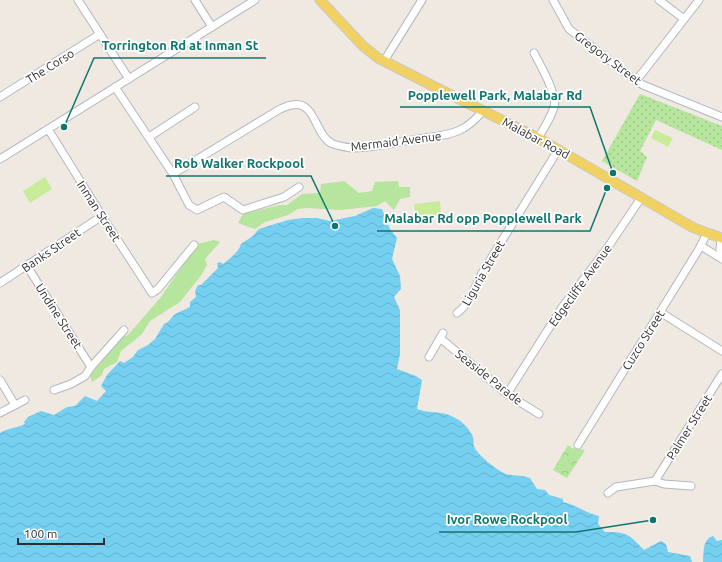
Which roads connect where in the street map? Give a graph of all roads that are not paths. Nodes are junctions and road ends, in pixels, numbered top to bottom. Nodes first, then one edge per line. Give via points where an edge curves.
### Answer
1 (78, 0) edge
2 (195, 0) edge
3 (255, 0) edge
4 (320, 0) edge
5 (422, 0) edge
6 (553, 0) edge
7 (659, 0) edge
8 (698, 0) edge
9 (684, 19) junction
10 (212, 27) junction
11 (100, 34) junction
12 (534, 53) dead end
13 (384, 61) junction
14 (129, 79) junction
15 (636, 81) junction
16 (115, 87) junction
17 (0, 97) edge
18 (195, 107) dead end
19 (483, 111) junction
20 (722, 117) edge
21 (48, 129) junction
22 (149, 137) junction
23 (538, 138) junction
24 (558, 150) junction
25 (0, 159) edge
26 (173, 174) junction
27 (299, 187) dead end
28 (641, 198) junction
29 (102, 216) junction
30 (706, 233) junction
31 (721, 238) edge
32 (194, 245) dead end
33 (701, 246) junction
34 (722, 255) edge
35 (722, 259) edge
36 (27, 266) junction
37 (0, 283) edge
38 (660, 312) junction
39 (457, 313) dead end
40 (124, 330) dead end
41 (722, 351) edge
42 (429, 357) dead end
43 (91, 367) junction
44 (722, 374) edge
45 (0, 380) edge
46 (54, 390) dead end
47 (507, 394) junction
48 (24, 400) dead end
49 (15, 405) junction
50 (0, 413) edge
51 (539, 414) dead end
52 (578, 445) dead end
53 (655, 481) junction
54 (691, 486) dead end
55 (608, 494) dead end

1 - 11 street
2 - 10 street
3 - 10 street
4 - 13 main road, Malabar Road via 362,45
5 - 13 street
6 - 15 street, Gregory Street via 569,29
7 - 9 street
8 - 9 street
9 - 15 street
10 - 14 street
11 - 14 street
11 - 17 street, The Corso
12 - 23 street via 552,90 555,105
13 - 19 main road, Malabar Road
14 - 16 street
15 - 20 street, Gregory Street
16 - 21 street
16 - 22 street
18 - 22 street
19 - 23 main road, Malabar Road
19 - 26 street, Mermaid Avenue via 468,125 452,134 352,148 331,144 308,110 292,104
21 - 25 street
21 - 29 street, Inman Street
22 - 26 street
23 - 24 main road, Malabar Road
24 - 28 main road, Malabar Road
24 - 39 street, Liguria Street via 469,299
26 - 27 street via 190,205 198,210 224,197 243,210 284,197
28 - 30 main road, Malabar Road
28 - 47 street, Edgecliffe Avenue via 606,250 563,306
29 - 32 street, Inman Street via 152,293
29 - 36 street, Banks Street
30 - 31 main road, Malabar Road
30 - 33 street, Cuzco Street
31 - 34 street
33 - 35 street
33 - 38 street, Cuzco Street
36 - 37 street, Banks Street
36 - 43 street, Undine Street
38 - 41 street
38 - 52 street, Cuzco Street
40 - 43 street
42 - 47 street, Seaside Parade via 442,336
43 - 46 street via 85,376
44 - 53 street, Palmer Street
45 - 49 street
47 - 51 street, Seaside Parade
48 - 49 street
49 - 50 street
53 - 54 street
53 - 55 street via 616,487

